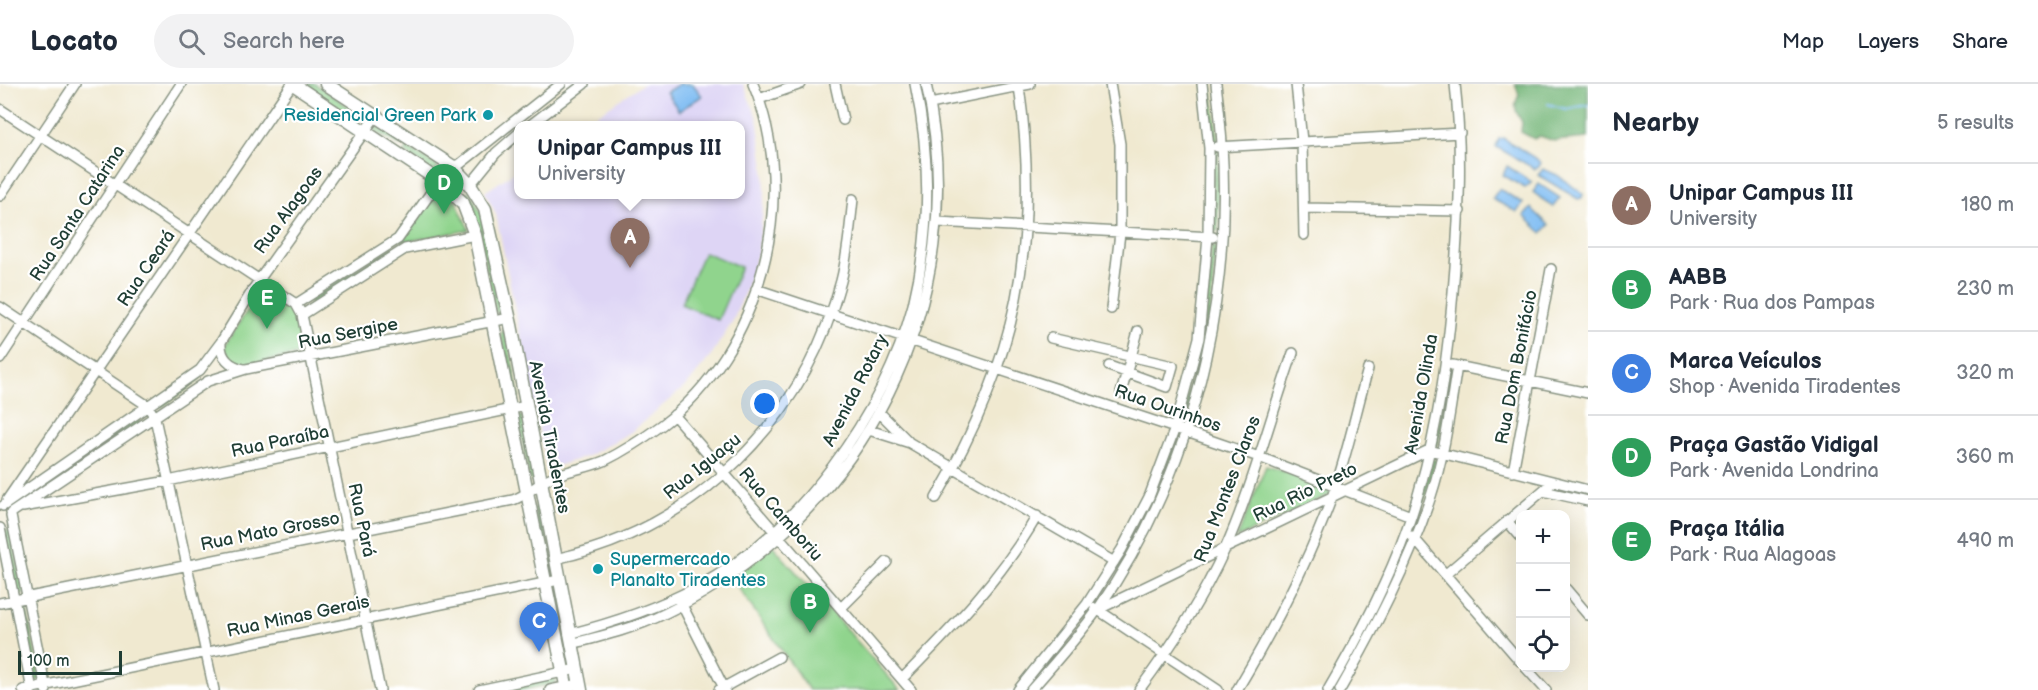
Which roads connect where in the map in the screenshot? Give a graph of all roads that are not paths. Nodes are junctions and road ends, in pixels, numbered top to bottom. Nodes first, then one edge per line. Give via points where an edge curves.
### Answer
1 (75, 84) edge
2 (181, 84) edge
3 (292, 84) edge
4 (326, 84) edge
5 (561, 84) edge
6 (584, 84) edge
7 (753, 84) edge
8 (801, 84) edge
9 (835, 84) edge
10 (915, 84) edge
11 (926, 84) edge
12 (1030, 84) edge
13 (1110, 84) edge
14 (1202, 84) edge
15 (1216, 84) edge
16 (1296, 84) edge
17 (1455, 84) edge
18 (1019, 86) junction
19 (759, 99) junction
20 (930, 104) junction
21 (0, 109) edge
22 (375, 117) junction
23 (843, 120) dead end
24 (514, 121) edge
25 (514, 121) edge
26 (536, 121) edge
27 (365, 131) junction
28 (1460, 133) junction
29 (40, 137) junction
30 (514, 139) edge
31 (409, 140) junction
32 (1302, 141) junction
33 (1223, 147) junction
34 (1209, 148) junction
35 (399, 153) junction
36 (452, 166) junction
37 (440, 181) junction
38 (939, 184) junction
39 (114, 186) junction
40 (928, 186) junction
41 (473, 189) junction
42 (0, 196) edge
43 (853, 199) dead end
44 (1305, 208) junction
45 (1460, 211) junction
46 (937, 222) junction
47 (1027, 226) junction
48 (1120, 233) junction
49 (189, 234) junction
50 (475, 235) junction
51 (1304, 235) dead end
52 (1208, 237) junction
53 (1220, 237) junction
54 (398, 239) junction
55 (405, 249) junction
56 (1551, 269) dead end
57 (259, 280) junction
58 (756, 289) junction
59 (296, 304) junction
60 (0, 307) edge
61 (1111, 309) dead end
62 (831, 312) junction
63 (302, 315) junction
64 (510, 318) junction
65 (494, 322) junction
66 (24, 323) junction
67 (1138, 331) dead end
68 (902, 336) junction
69 (1051, 338) dead end
70 (912, 339) junction
71 (221, 342) junction
72 (1293, 353) dead end
73 (311, 357) junction
74 (1132, 357) junction
75 (0, 359) edge
76 (1446, 364) junction
77 (1109, 366) dead end
78 (1457, 366) junction
79 (246, 369) junction
80 (998, 369) junction
81 (1368, 369) dead end
82 (200, 370) junction
83 (96, 371) junction
84 (1128, 373) junction
85 (1171, 376) junction
86 (1188, 380) junction
87 (208, 381) junction
88 (1530, 381) junction
89 (1121, 393) dead end
90 (1588, 393) edge
91 (148, 406) junction
92 (526, 406) junction
93 (512, 410) junction
94 (879, 412) junction
95 (674, 415) junction
96 (155, 418) junction
97 (1175, 428) junction
98 (869, 430) junction
99 (1187, 432) junction
100 (910, 443) junction
101 (330, 447) junction
102 (1429, 450) junction
103 (1442, 453) junction
104 (1259, 457) junction
105 (954, 468) junction
106 (28, 470) junction
107 (1513, 472) junction
108 (724, 474) junction
109 (168, 481) junction
110 (1553, 482) junction
111 (542, 483) junction
112 (44, 485) junction
113 (1335, 487) junction
114 (1588, 490) edge
115 (1347, 491) junction
116 (1543, 491) junction
117 (527, 494) junction
118 (936, 498) dead end
119 (1331, 499) junction
120 (1588, 501) edge
121 (54, 502) junction
122 (6, 508) edge
123 (1037, 516) junction
124 (1411, 516) junction
125 (1508, 521) junction
126 (0, 527) edge
127 (1516, 530) edge
128 (347, 532) junction
129 (1406, 533) junction
130 (777, 534) junction
131 (1416, 539) junction
132 (1225, 549) junction
133 (555, 559) junction
134 (886, 562) dead end
135 (1114, 562) junction
136 (187, 565) junction
137 (1446, 574) junction
138 (559, 580) junction
139 (544, 582) junction
140 (1570, 594) edge
141 (26, 597) junction
142 (14, 599) junction
143 (680, 600) junction
144 (0, 603) edge
145 (1087, 604) junction
146 (841, 608) junction
147 (1097, 610) junction
148 (1588, 615) edge
149 (365, 619) junction
150 (570, 639) junction
151 (206, 652) junction
152 (1165, 655) junction
153 (1516, 655) edge
154 (779, 657) dead end
155 (577, 669) junction
156 (1530, 672) edge
157 (563, 673) junction
158 (902, 679) junction
159 (581, 687) edge
160 (45, 688) edge
161 (566, 688) edge
162 (29, 689) edge
163 (722, 689) edge
164 (214, 690) edge
165 (380, 690) edge
166 (479, 690) edge
167 (550, 690) edge
168 (911, 690) edge
169 (1018, 690) edge
170 (1031, 690) edge
171 (1139, 690) edge
172 (1218, 690) edge
173 (1237, 690) edge
174 (1328, 690) edge
175 (1340, 690) edge
176 (1546, 690) edge

1 - 29 street
2 - 39 street, Rua Santa Catarina
3 - 27 main road
3 - 49 street, Rua Ceará
4 - 22 main road, Avenida Tiradentes
5 - 25 street
6 - 26 street
7 - 19 street
8 - 19 street
9 - 23 street
10 - 40 street, Avenida Rotary
11 - 20 street, Avenida Rotary
12 - 18 street
13 - 48 street via 1120,144
14 - 34 street
15 - 33 street
16 - 32 street
17 - 28 street, Avenida Olinda
18 - 20 street
18 - 47 street via 1027,154
19 - 58 street, Rua Mato Grosso via 774,161 773,217
20 - 38 street, Avenida Rotary
21 - 29 street
22 - 27 street, Rua Alagoas
22 - 31 main road, Avenida Tiradentes
24 - 36 street via 460,164
27 - 35 main road
27 - 57 street, Rua Alagoas
28 - 32 street
28 - 45 street, Avenida Olinda
29 - 39 street
29 - 42 street
30 - 41 street via 483,167
31 - 35 main road
31 - 36 main road, Avenida Tiradentes
32 - 33 street
32 - 44 street
33 - 34 street
33 - 53 street
34 - 52 street
35 - 37 main road
36 - 37 main road
36 - 41 main road, Avenida Tiradentes
37 - 50 main road, Avenida Tiradentes via 463,203
37 - 54 street
38 - 40 street
38 - 46 street, Avenida Rotary
39 - 49 street
39 - 66 street, Rua Santa Catarina
40 - 68 street, Avenida Rotary via 922,259
41 - 64 main road, Avenida Tiradentes via 488,219
43 - 62 street, Rua Iguaçu via 845,260
44 - 45 street
44 - 51 street
45 - 76 street, Avenida Olinda
46 - 47 street
46 - 70 street, Avenida Rotary via 930,276
47 - 48 street
47 - 80 street via 1018,298
48 - 52 street
48 - 61 street
49 - 57 street
49 - 83 street, Rua Ceará
50 - 55 street
50 - 65 main road, Avenida Tiradentes
52 - 53 street
52 - 86 street via 1199,338
53 - 99 street via 1212,339
54 - 55 street
54 - 59 street
55 - 63 street
56 - 88 street, Rua Dom Bonifácio
57 - 59 street
57 - 71 street, Rua Alagoas
58 - 62 street
58 - 95 street, Rua Mato Grosso via 738,332 712,372
59 - 63 street, Rua Pará
60 - 66 street
62 - 68 street
62 - 108 street, Rua Iguaçu via 789,401 753,446
63 - 73 street, Rua Pará
64 - 65 street, Rua Sergipe
64 - 92 main road, Avenida Tiradentes
65 - 73 street, Rua Sergipe
65 - 93 main road, Avenida Tiradentes
66 - 75 street, Rua Santa Catarina
66 - 83 street
67 - 74 street
68 - 70 street, Rua Ourinhos
68 - 130 street, Avenida Rotary via 839,458
69 - 74 street
70 - 80 street, Rua Ourinhos
70 - 94 street, Avenida Rotary
71 - 79 street via 226,360
71 - 82 street, Rua Alagoas
72 - 104 street, Rua Montes Claros
73 - 79 street, Rua Sergipe
73 - 101 street, Rua Pará
74 - 84 street
74 - 85 street via 1173,366
76 - 78 street
76 - 102 street, Avenida Olinda
77 - 84 street
78 - 88 street
78 - 103 street, Avenida Olinda
79 - 87 street, Rua Sergipe
80 - 97 street, Rua Ourinhos
80 - 105 street
81 - 113 street
82 - 87 street
82 - 91 street, Rua Alagoas
83 - 91 street
83 - 106 street, Rua Ceará
84 - 85 street via 1167,387
84 - 89 street
85 - 86 street
86 - 97 street
87 - 96 street, Rua Sergipe
88 - 90 street
88 - 107 street, Rua Dom Bonifácio
91 - 96 street
91 - 112 street, Rua Alagoas
92 - 93 street, Rua Paraíba
92 - 111 main road, Avenida Tiradentes
93 - 101 street, Rua Paraíba
93 - 117 main road, Avenida Tiradentes
94 - 98 street, Avenida Rotary
94 - 100 street
95 - 108 street, Rua Camboriu
95 - 111 street, Rua Mato Grosso via 603,461
96 - 109 street
96 - 112 street, Rua Sergipe
97 - 99 street, Rua Ourinhos
97 - 135 street via 1149,496
98 - 100 street
98 - 130 street, Avenida Rotary via 828,489
99 - 104 street, Rua Ourinhos
99 - 147 street via 1161,497
100 - 105 street
101 - 109 street, Rua Paraíba
101 - 128 street, Rua Pará
102 - 103 street
102 - 115 street, Rua Rio Preto
102 - 124 street, Avenida Olinda
103 - 107 street
103 - 131 street, Avenida Olinda
104 - 113 street, Rua Ourinhos
104 - 132 street, Rua Montes Claros
105 - 118 street
105 - 123 street
106 - 112 street
106 - 122 street, Rua Ceará
107 - 110 street
108 - 130 street, Rua Camboriu
108 - 133 street, Rua Iguaçu via 673,512 599,546
109 - 121 street, Rua Paraíba
109 - 136 street
110 - 114 street
110 - 116 street
111 - 117 street, Rua Mato Grosso
111 - 133 main road, Avenida Tiradentes
112 - 121 street
112 - 122 street
112 - 122 street
113 - 115 street, Rua Ourinhos
113 - 119 street
115 - 119 street, Rua Rio Preto
115 - 124 street, Rua Ourinhos
116 - 120 street
116 - 125 street
117 - 128 street, Rua Mato Grosso
117 - 139 main road, Avenida Tiradentes
119 - 132 street, Rua Rio Preto
119 - 173 street via 1298,578
121 - 122 street, Rua Paraíba
122 - 126 street via 9,523
122 - 141 street
123 - 135 street
123 - 158 street via 972,608
124 - 129 street, Avenida Olinda
125 - 127 street
125 - 137 street
126 - 142 street
128 - 136 street, Rua Mato Grosso
128 - 149 street, Rua Pará
129 - 131 street
129 - 174 street, Avenida Olinda
130 - 143 street, Avenida Rotary via 723,581
130 - 146 street, Rua Camboriu
131 - 137 street
131 - 175 street, Avenida Olinda
132 - 147 street, Rua Rio Preto
132 - 152 street, Rua Montes Claros
133 - 138 main road, Avenida Tiradentes
134 - 146 street
135 - 145 street
136 - 141 street, Rua Mato Grosso
136 - 151 street
137 - 153 street
138 - 139 street, Rua Minas Gerais
138 - 150 main road, Avenida Tiradentes
139 - 149 street, Rua Minas Gerais
139 - 157 main road, Avenida Tiradentes
140 - 148 street
141 - 142 street, Rua Mato Grosso
141 - 160 street
142 - 144 street, Rua Mato Grosso
142 - 162 street
143 - 150 street, Avenida Rotary via 627,628
143 - 163 street
145 - 147 street
145 - 169 street
146 - 158 street, Rua Camboriu
147 - 152 street
147 - 170 street
149 - 151 street, Rua Minas Gerais
149 - 165 street, Rua Pará
150 - 155 main road, Avenida Tiradentes
151 - 160 street, Rua Minas Gerais
151 - 164 street
152 - 171 street, Rua Montes Claros
152 - 172 street
154 - 163 street
155 - 157 street
155 - 159 main road, Avenida Tiradentes
156 - 176 street
157 - 161 main road, Avenida Tiradentes
157 - 166 street
158 - 168 street, Rua Camboriu
159 - 161 street
160 - 162 street, Rua Minas Gerais
161 - 167 street

